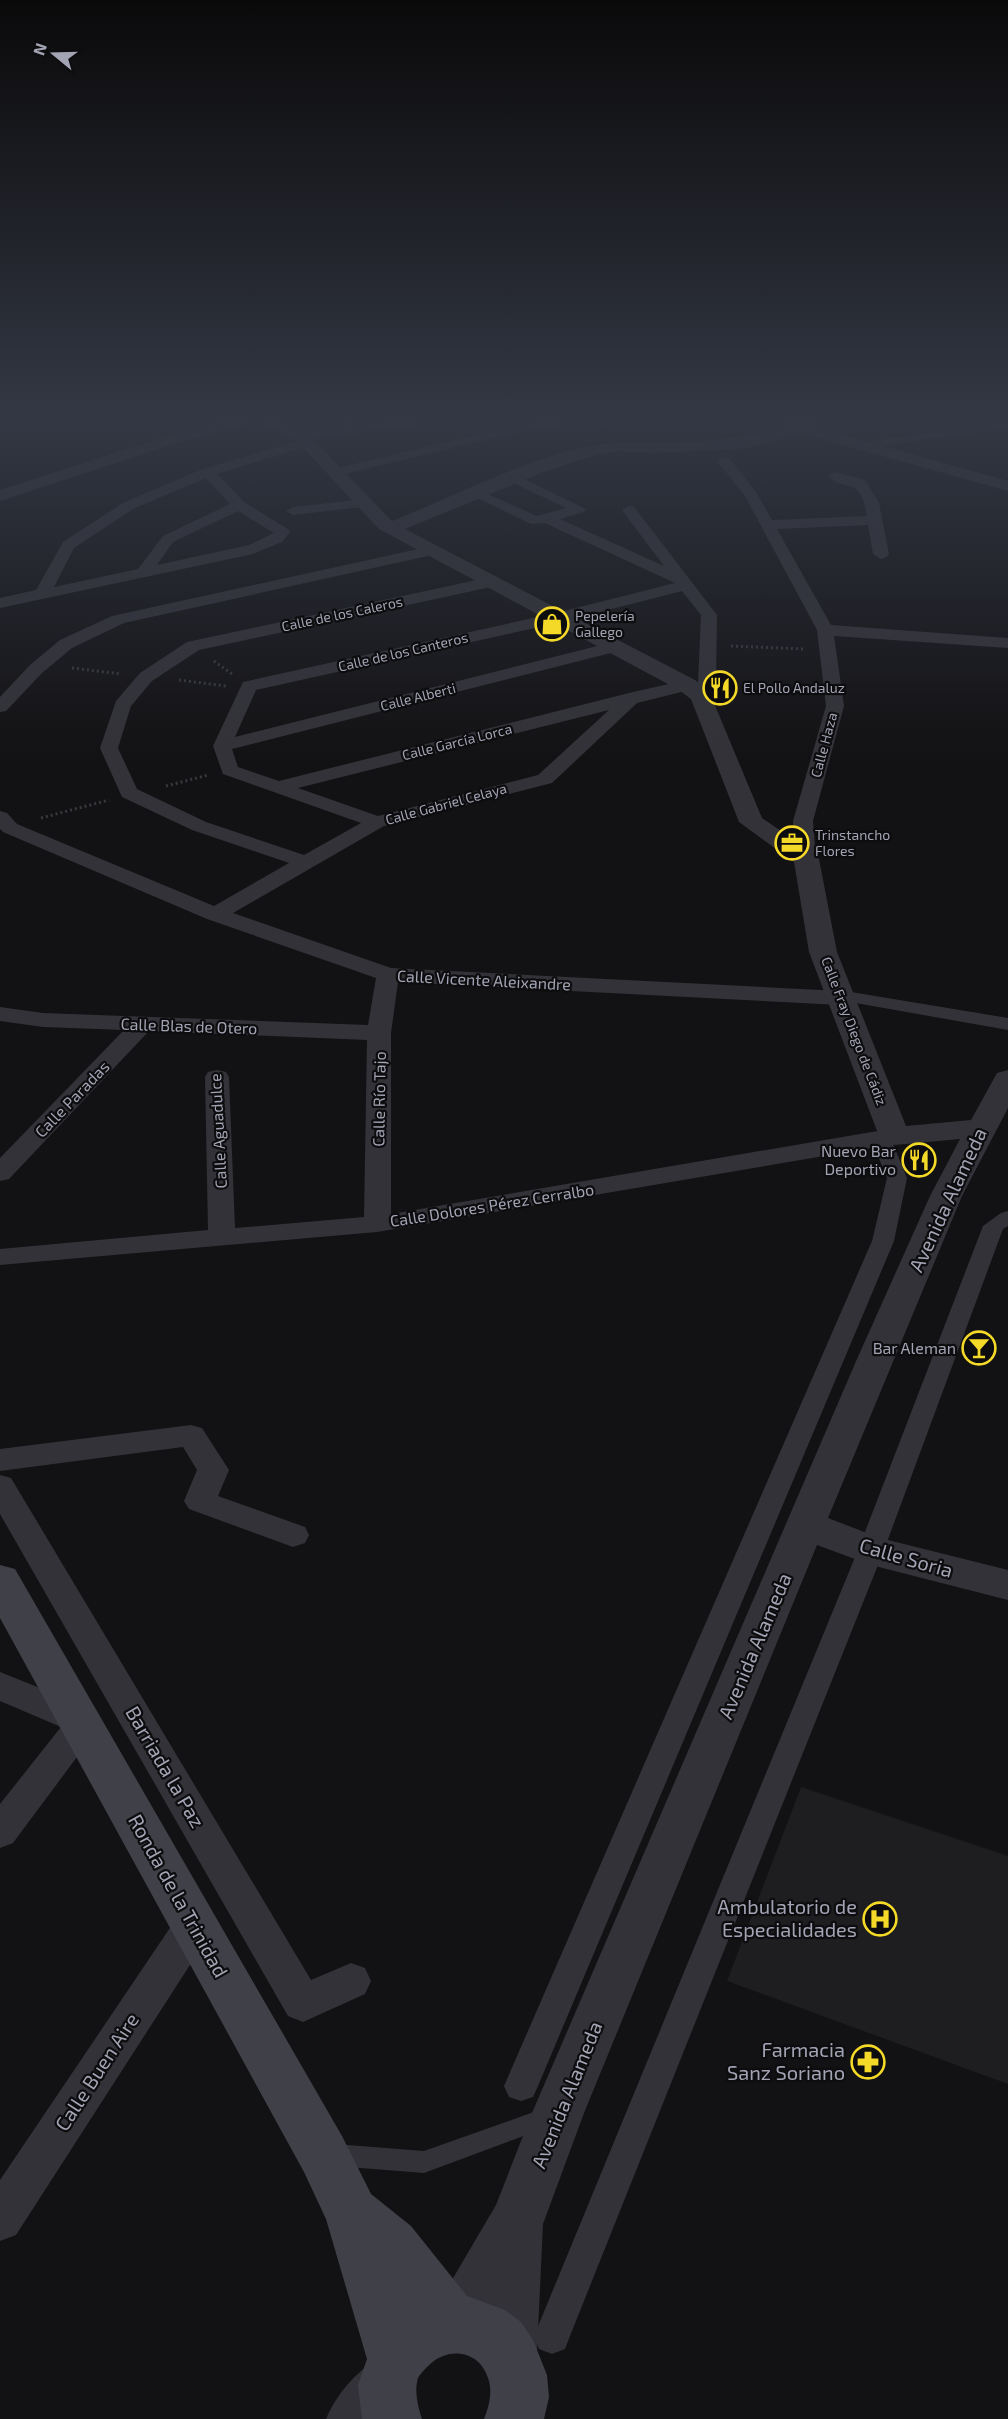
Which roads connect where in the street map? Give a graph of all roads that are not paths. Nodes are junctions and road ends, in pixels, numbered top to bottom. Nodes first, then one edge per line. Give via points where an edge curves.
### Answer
1 (85, 534) edge
2 (179, 534) edge
3 (281, 534) edge
4 (401, 534) edge
5 (580, 534) edge
6 (647, 534) edge
7 (772, 534) edge
8 (877, 534) edge
9 (432, 551) junction
10 (881, 554) dead end
11 (142, 574) junction
12 (491, 582) junction
13 (683, 582) junction
14 (42, 595) junction
15 (0, 603) edge
16 (557, 618) junction
17 (825, 630) junction
18 (1008, 644) edge
19 (613, 647) junction
20 (694, 690) junction
21 (633, 697) junction
22 (0, 707) edge
23 (222, 746) junction
24 (281, 786) junction
25 (376, 822) junction
26 (3, 825) edge
27 (806, 859) junction
28 (305, 862) junction
29 (215, 914) junction
30 (388, 975) junction
31 (840, 997) junction
32 (0, 1014) edge
33 (143, 1024) junction
34 (1008, 1024) edge
35 (379, 1033) junction
36 (217, 1077) dead end
37 (1008, 1079) edge
38 (981, 1128) junction
39 (888, 1137) junction
40 (0, 1173) edge
41 (1008, 1217) edge
42 (377, 1224) junction
43 (222, 1238) junction
44 (0, 1257) edge
45 (0, 1460) edge
46 (0, 1486) edge
47 (806, 1525) junction
48 (293, 1535) dead end
49 (871, 1550) junction
50 (1008, 1585) edge
51 (4, 1597) edge
52 (0, 1686) edge
53 (80, 1722) junction
54 (0, 1832) edge
55 (194, 1925) junction
56 (351, 1981) dead end
57 (521, 2086) dead end
58 (558, 2113) junction
59 (323, 2154) junction
60 (352, 2213) junction
61 (0, 2219) edge
62 (518, 2221) junction
63 (455, 2322) junction
64 (530, 2344) junction
65 (393, 2384) edge
66 (516, 2418) edge
67 (350, 2419) edge

1 - 14 street via 68,545
2 - 11 street via 168,539
3 - 11 street via 253,549
4 - 9 street
5 - 13 street
6 - 13 street
7 - 17 street
8 - 10 street
9 - 12 street
9 - 22 street via 118,619 66,644
11 - 14 street
12 - 16 street
12 - 28 street, Calle de los Caleros via 194,646 146,677 122,705 109,748 129,793 199,826
13 - 16 street, Calle de los Canteros
13 - 20 street via 709,615 707,683
14 - 15 street
16 - 19 street
16 - 23 street, Calle de los Canteros via 249,686
17 - 18 street
17 - 27 street, Calle Haza via 835,706 803,821
19 - 20 street
19 - 23 street, Calle Alberti
20 - 21 street, Calle García Lorca
20 - 27 street via 751,822
21 - 24 street, Calle García Lorca
21 - 25 street, Calle Gabriel Celaya via 545,778
23 - 24 street via 231,770
24 - 25 street
25 - 28 street, Calle Gabriel Celaya
26 - 29 street, Calle Vicente Aleixandre
27 - 31 street, Calle Fray Diego de Cádiz via 823,952
28 - 29 street, Calle Gabriel Celaya
29 - 30 street, Calle Vicente Aleixandre
30 - 31 street, Calle Vicente Aleixandre
30 - 35 street, Calle Río Tajo
31 - 34 street
31 - 39 street, Calle Fray Diego de Cádiz
32 - 33 street, Calle Blas de Otero
33 - 35 street, Calle Blas de Otero
33 - 40 street, Calle Paradas
35 - 42 street, Calle Río Tajo
36 - 43 street, Calle Aguadulce
37 - 38 street, Avenida Alameda
38 - 39 street, Calle Dolores Pérez Cerralbo
38 - 47 street, Avenida Alameda via 946,1197
39 - 42 street, Calle Dolores Pérez Cerralbo
39 - 57 street via 897,1178 883,1241
41 - 49 street via 994,1226
42 - 43 street, Calle Dolores Pérez Cerralbo
43 - 44 street, Calle Dolores Pérez Cerralbo
45 - 48 street via 191,1435 213,1470 200,1501
46 - 56 street, Barriada la Paz via 303,2003
47 - 49 street, Calle Soria
47 - 58 street, Avenida Alameda
49 - 50 street, Calle Soria
49 - 64 street
51 - 53 main road, Ronda de la Trinidad
52 - 53 street
53 - 54 street
53 - 55 main road, Ronda de la Trinidad
55 - 59 main road, Ronda de la Trinidad
55 - 61 street, Calle Buen Aire
58 - 59 lane via 424,2162
58 - 62 street, Avenida Alameda
59 - 60 main road, Ronda de la Trinidad
60 - 63 main road, Ronda de la Trinidad via 391,2246
60 - 65 main road, Ronda de la Trinidad
62 - 63 street, Avenida Alameda
62 - 64 street, Avenida Alameda
63 - 64 main road
63 - 65 main road via 429,2328 411,2340
64 - 66 main road via 517,2372 520,2394
65 - 67 street

